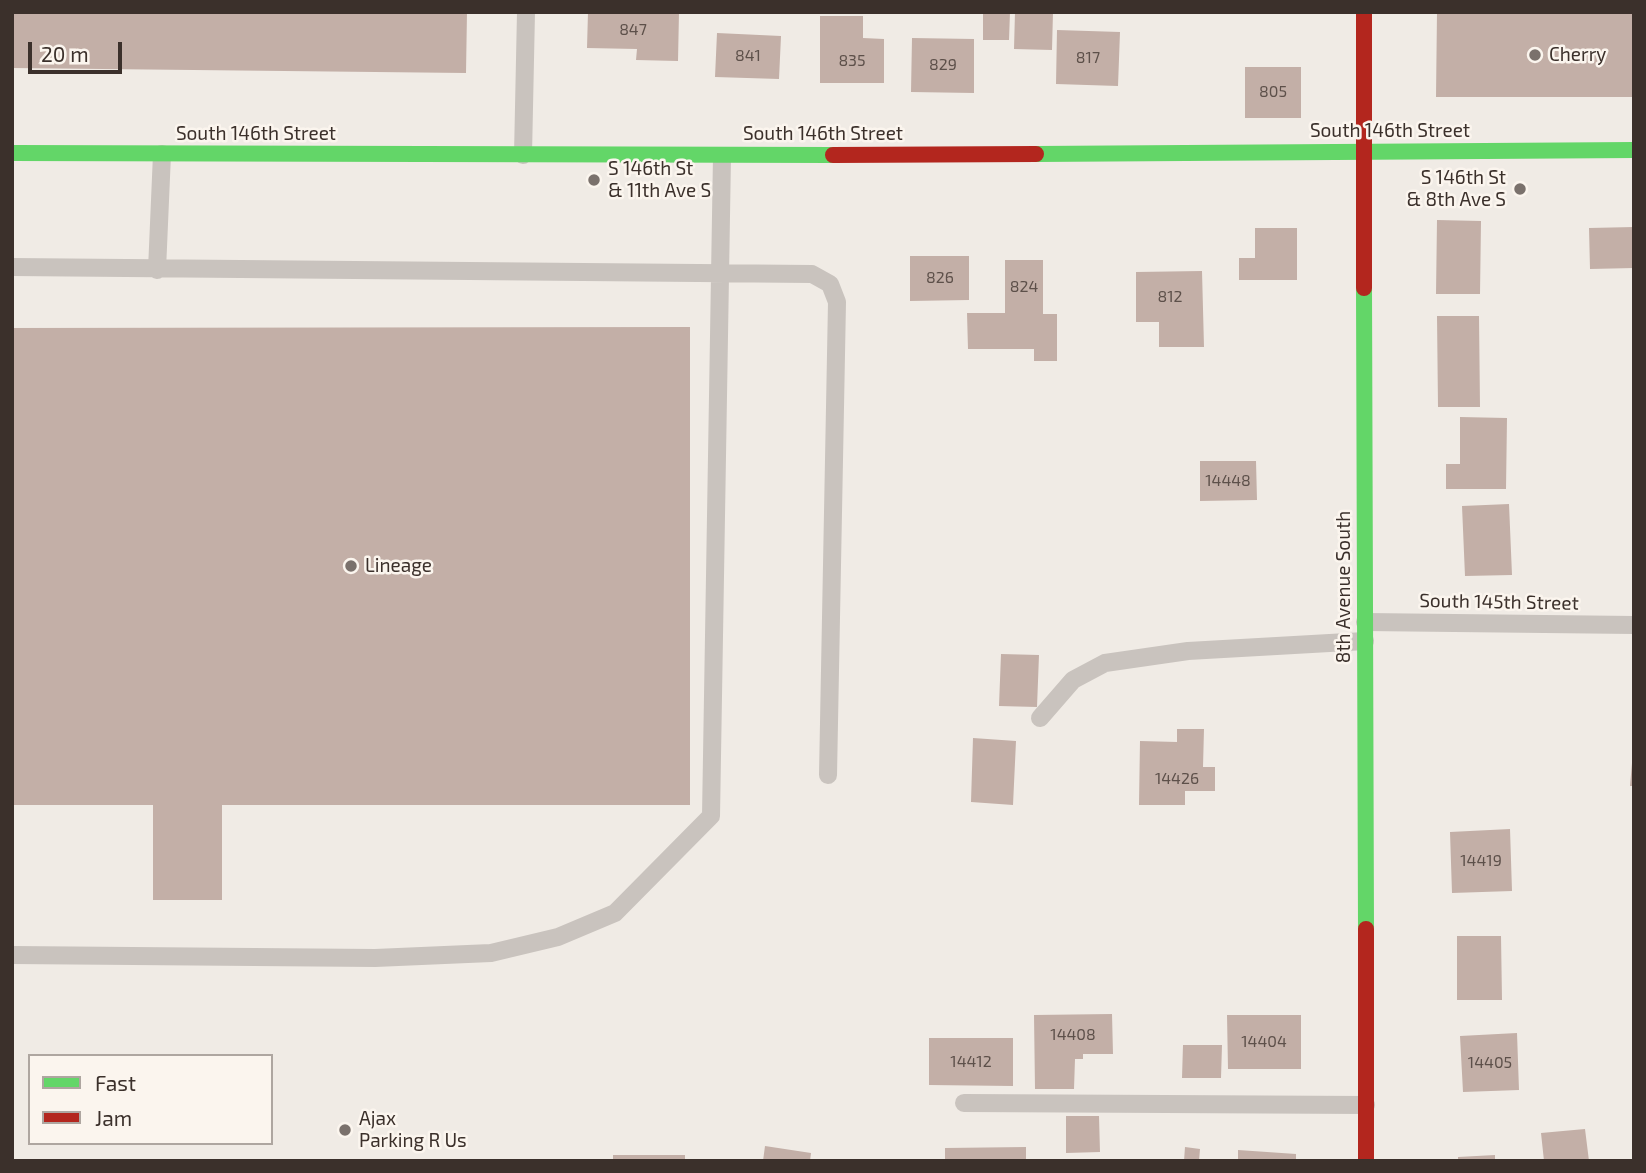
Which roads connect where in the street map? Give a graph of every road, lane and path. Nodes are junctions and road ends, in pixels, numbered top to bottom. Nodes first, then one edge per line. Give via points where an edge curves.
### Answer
1 (526, 12) edge
2 (1364, 12) edge
3 (1634, 150) edge
4 (12, 153) edge
5 (1364, 153) junction
6 (162, 155) junction
7 (523, 155) junction
8 (722, 156) junction
9 (12, 267) edge
10 (157, 270) junction
11 (722, 273) junction
12 (1365, 622) junction
13 (1634, 625) edge
14 (1365, 641) junction
15 (1040, 718) dead end
16 (828, 775) dead end
17 (12, 955) edge
18 (964, 1103) dead end
19 (1366, 1105) junction
20 (1366, 1161) edge

1 - 7 lane
2 - 5 street, 8th Avenue South
3 - 5 street, South 146th Street
4 - 6 street, South 146th Street
5 - 8 street, South 146th Street
5 - 12 street, 8th Avenue South
6 - 7 street, South 146th Street
6 - 10 lane
7 - 8 street, South 146th Street
8 - 11 lane
9 - 10 lane
10 - 11 lane
11 - 16 lane via 812,274 830,284 837,302
11 - 17 lane via 711,816 615,913 558,937 491,953 374,958
12 - 13 lane, South 145th Street
12 - 14 street, 8th Avenue South
14 - 15 lane via 1188,651 1105,663 1073,681
14 - 19 street, 8th Avenue South
18 - 19 lane
19 - 20 street, 8th Avenue South

